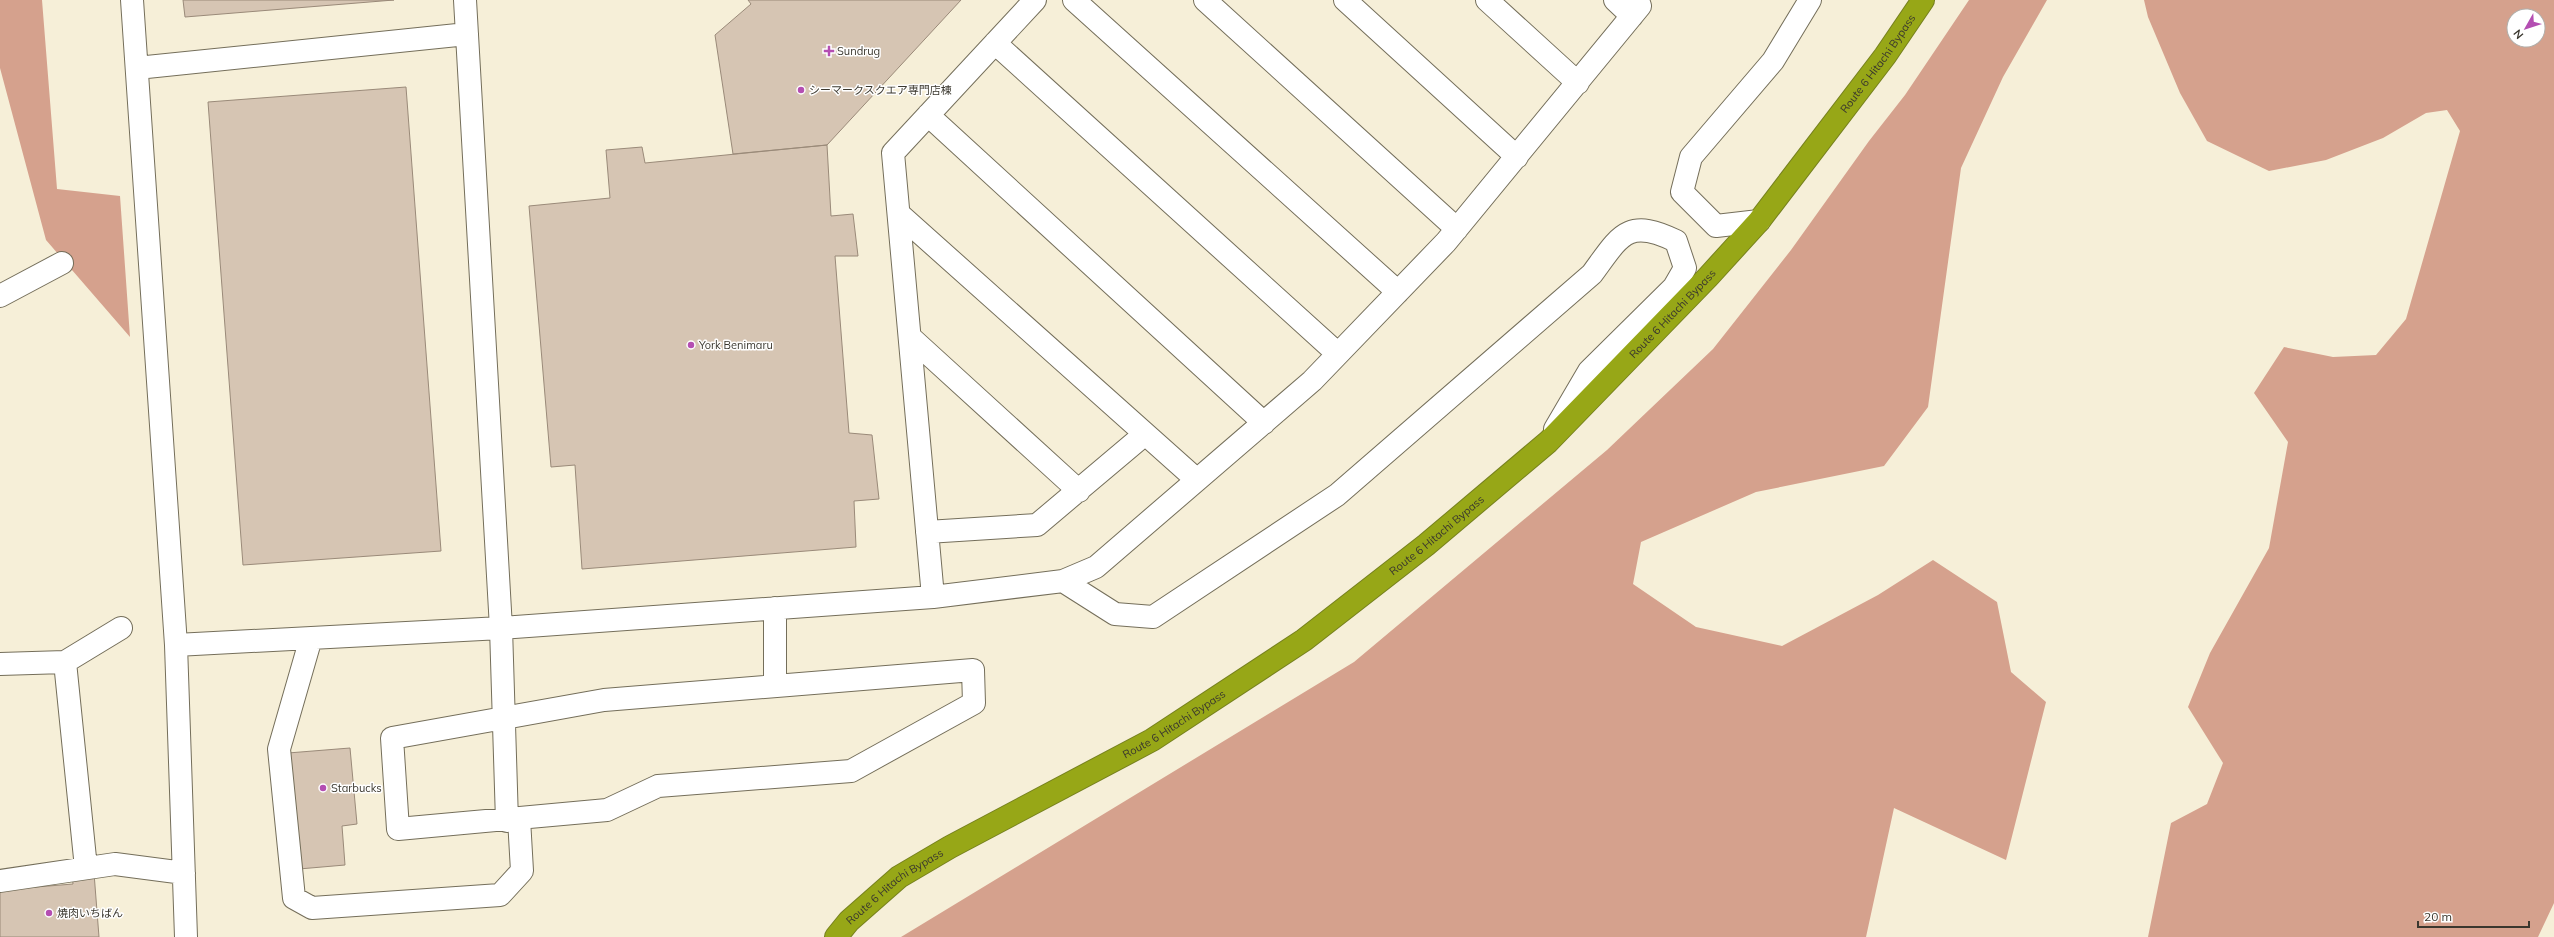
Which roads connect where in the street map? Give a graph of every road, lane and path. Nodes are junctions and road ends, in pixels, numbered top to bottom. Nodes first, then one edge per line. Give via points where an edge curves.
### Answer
1 (132, 0) edge
2 (465, 0) edge
3 (1035, 0) edge
4 (1074, 0) edge
5 (1205, 0) edge
6 (1346, 0) edge
7 (1487, 0) edge
8 (1615, 0) edge
9 (1810, 0) edge
10 (1923, 0) edge
11 (1639, 5) edge
12 (467, 34) junction
13 (995, 43) junction
14 (137, 68) junction
15 (1578, 83) junction
16 (928, 115) junction
17 (1517, 157) junction
18 (899, 214) junction
19 (1758, 221) junction
20 (1457, 229) junction
21 (62, 263) dead end
22 (1398, 292) junction
23 (0, 296) edge
24 (910, 337) junction
25 (1338, 354) junction
26 (1264, 423) junction
27 (1145, 434) junction
28 (1548, 442) junction
29 (1197, 480) junction
30 (1079, 491) junction
31 (927, 532) junction
32 (1063, 581) junction
33 (933, 597) junction
34 (775, 608) junction
35 (122, 628) dead end
36 (501, 628) junction
37 (311, 638) junction
38 (176, 645) junction
39 (65, 662) junction
40 (0, 664) edge
41 (775, 686) junction
42 (504, 718) junction
43 (513, 820) junction
44 (86, 868) junction
45 (184, 873) junction
46 (0, 881) edge
47 (186, 937) edge
48 (836, 937) edge

1 - 14 street
2 - 12 street
3 - 13 street
4 - 22 street
5 - 20 street
6 - 17 street
7 - 15 street
8 - 11 street
9 - 19 street via 1773,61 1691,157 1682,192 1716,226
10 - 19 highway, Route 6 Hitachi Bypass via 1885,56
11 - 15 street
12 - 14 street
12 - 36 street
13 - 16 street
13 - 25 street
14 - 38 street
15 - 17 street
16 - 18 street via 893,153
16 - 26 street
17 - 20 street
18 - 24 street
18 - 27 street
19 - 28 highway, Route 6 Hitachi Bypass via 1703,283
20 - 22 street
21 - 23 street
22 - 25 street
24 - 30 street
24 - 31 street
25 - 26 street via 1312,381
26 - 29 street
27 - 29 street
27 - 30 street
28 - 32 street via 1589,371 1674,287 1685,268 1676,241 1655,231 1634,229 1617,241 1592,274 1337,495 1153,617 1115,614
28 - 48 highway, Route 6 Hitachi Bypass via 1426,545 1304,640 1152,740 950,847 899,878 849,921
29 - 32 street via 1096,567
30 - 31 street via 1037,525
31 - 33 street
32 - 33 street
33 - 34 street
34 - 36 street
34 - 41 street
35 - 39 street
36 - 37 street
36 - 42 street
37 - 38 street
37 - 43 street via 280,749 294,898 312,908 500,895 522,871
38 - 45 street
39 - 40 street
39 - 44 street
41 - 42 street via 604,700
41 - 43 street via 974,670 974,703 851,771 658,786 607,810
42 - 43 street
42 - 43 street via 392,738 398,829
44 - 45 street via 115,864
44 - 46 street
45 - 47 street

